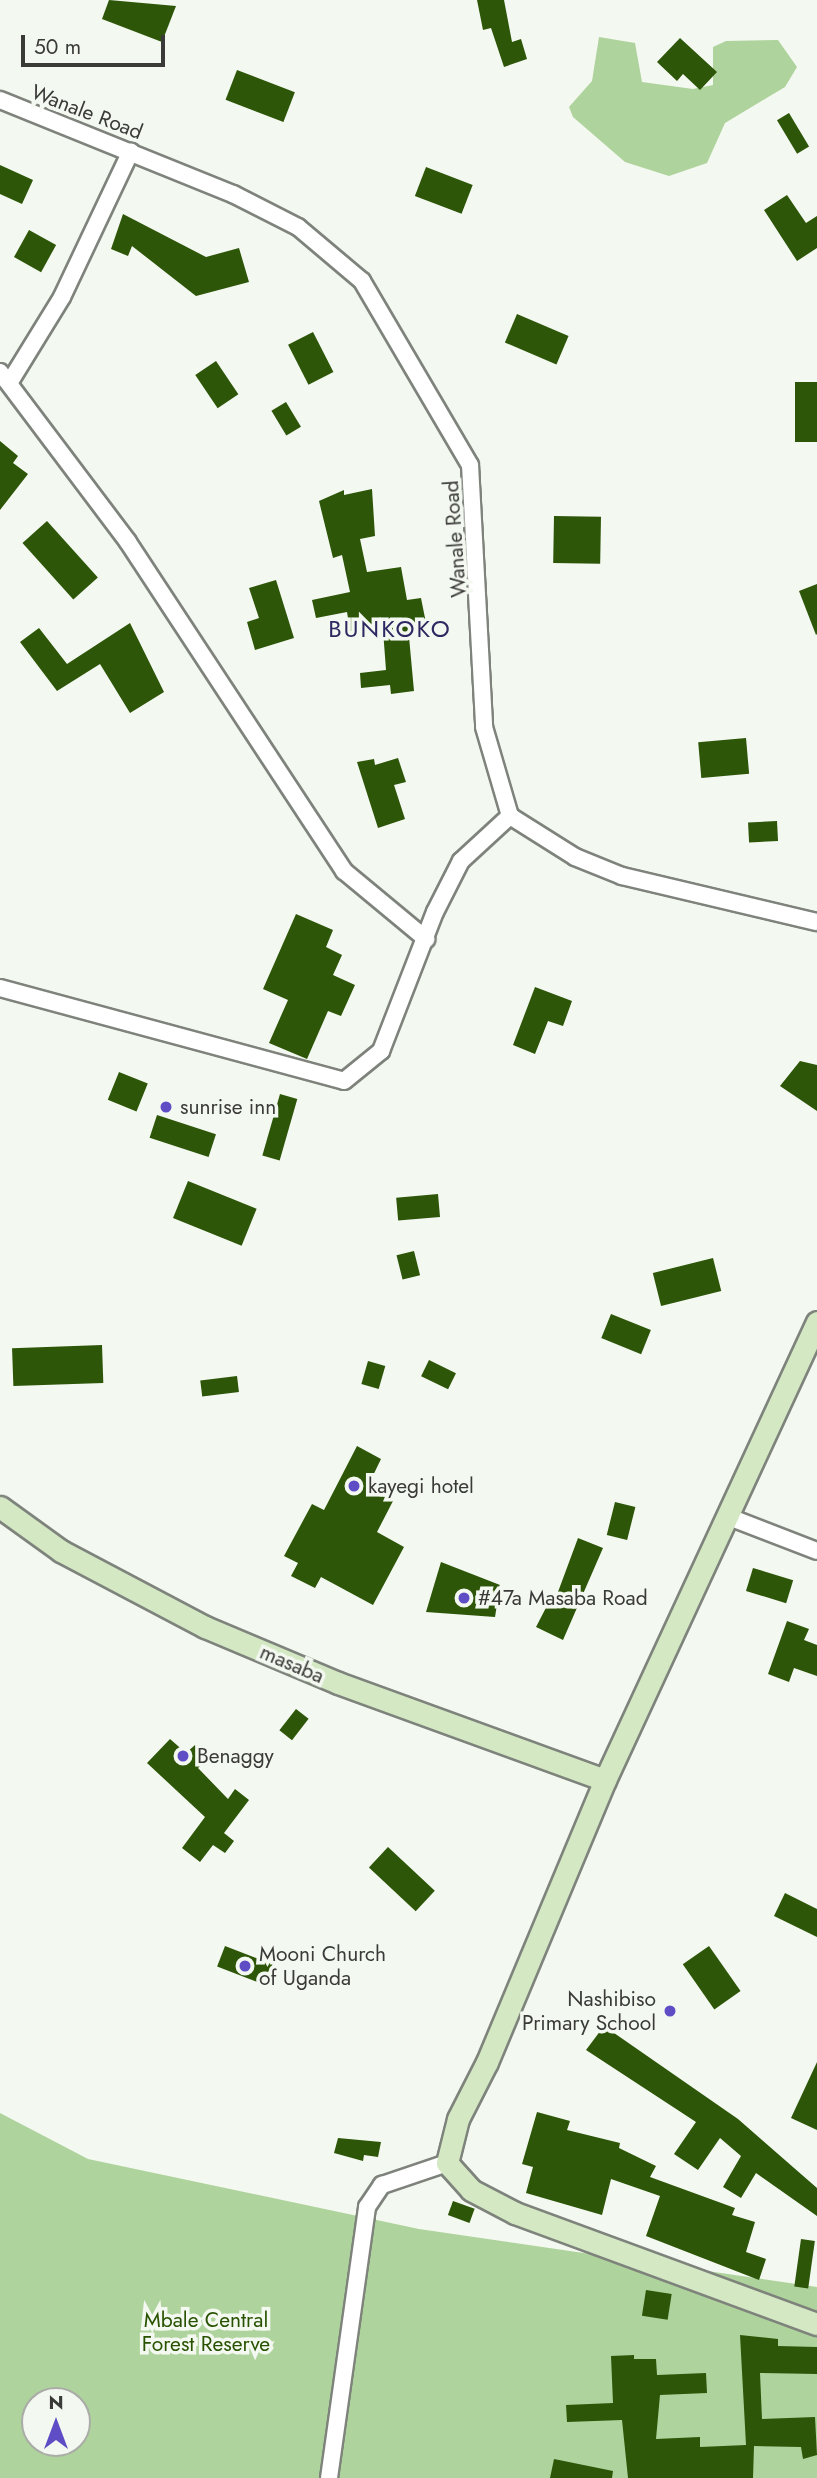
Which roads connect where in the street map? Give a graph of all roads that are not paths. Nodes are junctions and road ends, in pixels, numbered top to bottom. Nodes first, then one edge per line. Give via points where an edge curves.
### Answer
1 (0, 100) edge
2 (131, 151) junction
3 (5, 376) edge
4 (510, 816) junction
5 (817, 922) edge
6 (426, 939) junction
7 (0, 988) edge
8 (817, 1322) edge
9 (0, 1507) edge
10 (729, 1517) junction
11 (817, 1551) edge
12 (605, 1780) junction
13 (447, 2163) junction
14 (817, 2324) edge
15 (329, 2478) edge

1 - 2 street, Wanale Road
2 - 3 street via 62,297
2 - 4 street, Wanale Road via 298,227 362,281 456,439 475,486 486,746
3 - 6 street via 128,542 344,872
4 - 5 street via 575,856 622,876
4 - 6 street via 461,861
6 - 7 street via 381,1051 344,1081
8 - 10 street
9 - 12 street, masaba via 61,1551 205,1627 338,1683
10 - 11 street
10 - 12 street
12 - 13 street via 487,2062 458,2119
13 - 14 street via 471,2190 515,2213
13 - 15 street via 382,2185 367,2207

